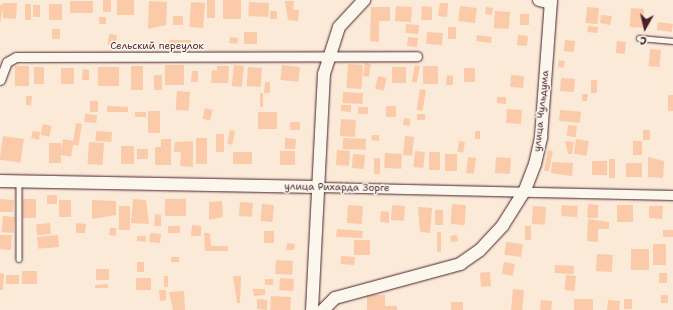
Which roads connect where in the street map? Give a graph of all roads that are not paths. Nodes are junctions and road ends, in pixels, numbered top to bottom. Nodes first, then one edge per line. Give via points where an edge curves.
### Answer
1 (364, 0) edge
2 (547, 1) edge
3 (639, 38) dead end
4 (673, 41) edge
5 (327, 56) junction
6 (417, 56) dead end
7 (0, 80) edge
8 (0, 181) edge
9 (19, 182) junction
10 (318, 187) junction
11 (525, 190) junction
12 (673, 195) edge
13 (19, 259) dead end
14 (314, 282) junction
15 (335, 298) junction
16 (312, 310) edge
17 (323, 310) edge

1 - 5 main road via 339,27
2 - 11 main road, улица Чульдума via 541,137
3 - 4 lane
5 - 6 street, Сельский переулок
5 - 7 street, Сельский переулок via 16,57 7,62
5 - 10 main road
8 - 9 main road, улица Рихарда Зорге
9 - 10 main road, улица Рихарда Зорге
9 - 13 lane
10 - 11 street, улица Рихарда Зорге
10 - 14 main road
11 - 12 street, улица Рихарда Зорге
11 - 15 main road, улица Чульдума via 504,225 480,250 460,264
14 - 15 main road via 320,290
14 - 16 main road
15 - 17 main road, улица Чульдума

